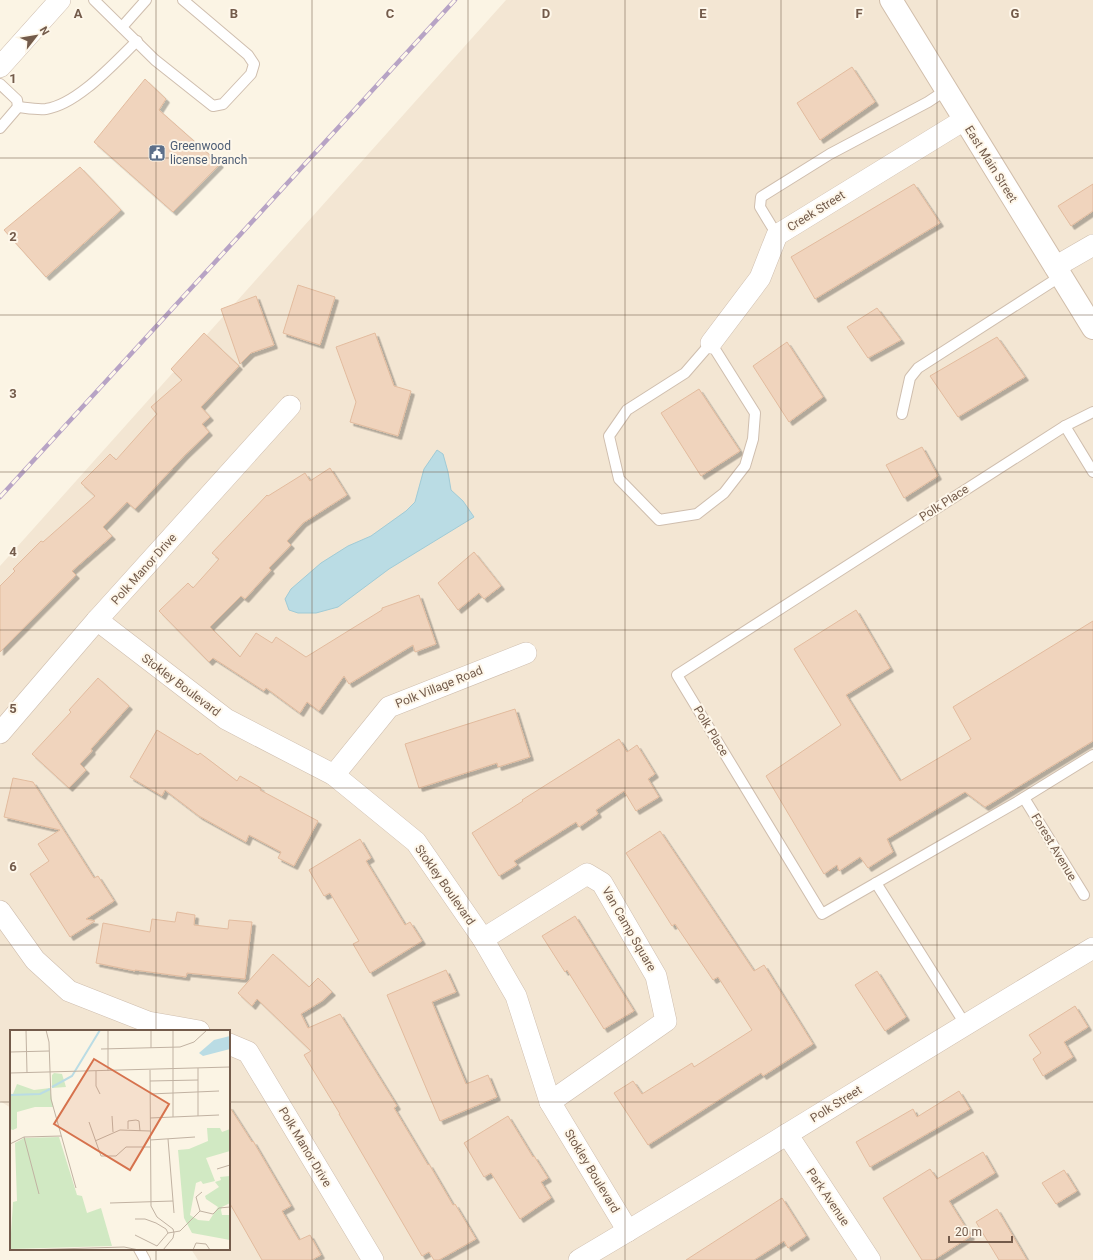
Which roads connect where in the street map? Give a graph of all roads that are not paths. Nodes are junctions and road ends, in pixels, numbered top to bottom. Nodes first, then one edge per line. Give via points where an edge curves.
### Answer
1 (60, 0) edge
2 (94, 0) edge
3 (146, 0) edge
4 (183, 0) edge
5 (890, 0) edge
6 (122, 27) junction
7 (137, 41) junction
8 (0, 67) edge
9 (0, 84) edge
10 (946, 90) junction
11 (18, 107) junction
12 (964, 120) junction
13 (0, 128) edge
14 (777, 235) junction
15 (1093, 245) edge
16 (1058, 272) junction
17 (1093, 328) edge
18 (711, 343) junction
19 (290, 406) dead end
20 (1093, 412) edge
21 (902, 414) dead end
22 (1064, 426) junction
23 (1093, 472) edge
24 (97, 620) junction
25 (526, 653) dead end
26 (0, 733) edge
27 (1093, 755) edge
28 (334, 775) junction
29 (1024, 798) junction
30 (876, 883) junction
31 (1084, 895) dead end
32 (0, 911) edge
33 (483, 939) junction
34 (1091, 954) edge
35 (965, 1024) junction
36 (193, 1030) edge
37 (230, 1044) edge
38 (550, 1102) junction
39 (786, 1134) junction
40 (628, 1231) junction
41 (140, 1250) edge
42 (145, 1260) edge
43 (373, 1260) edge
44 (579, 1260) edge
45 (870, 1260) edge

1 - 8 street
2 - 6 lane
3 - 6 lane
4 - 7 lane via 248,55 254,64 251,74 223,104 213,106 155,60
5 - 10 main road, East Main Street
6 - 7 lane
7 - 11 lane via 83,92 66,103 45,109
9 - 11 lane via 16,100
10 - 12 main road, East Main Street
10 - 14 lane via 824,157 761,197 760,207
11 - 13 lane
12 - 14 street, Creek Street
12 - 16 main road, East Main Street
14 - 18 street, Creek Street via 760,278
15 - 16 street
16 - 17 main road, East Main Street
16 - 21 lane via 918,368 910,378
18 - 18 lane via 685,373 627,410 610,436 619,479 659,520 697,514 724,492 744,466 753,439 754,413
19 - 24 street, Polk Manor Drive
20 - 22 lane, Polk Place
22 - 23 lane
22 - 30 lane, Polk Place via 677,674 822,914
24 - 26 street, Polk Manor Drive
24 - 28 street, Stokley Boulevard via 226,719
25 - 28 street, Polk Village Road via 389,707
27 - 29 lane, Polk Place
28 - 33 street, Stokley Boulevard via 416,842
29 - 30 lane, Polk Place
29 - 31 lane, Forest Avenue
30 - 35 lane
32 - 36 street via 35,960 69,991 148,1022
33 - 38 street, Stokley Boulevard via 516,996
33 - 38 street, Van Camp Square via 587,874 602,883 656,976 666,1021
34 - 35 street, Polk Street
35 - 39 street, Polk Street
37 - 43 street, Polk Manor Drive via 248,1052
38 - 40 street, Stokley Boulevard
39 - 40 street, Polk Street
39 - 45 street, Park Avenue
40 - 44 street, Polk Street
41 - 42 lane

